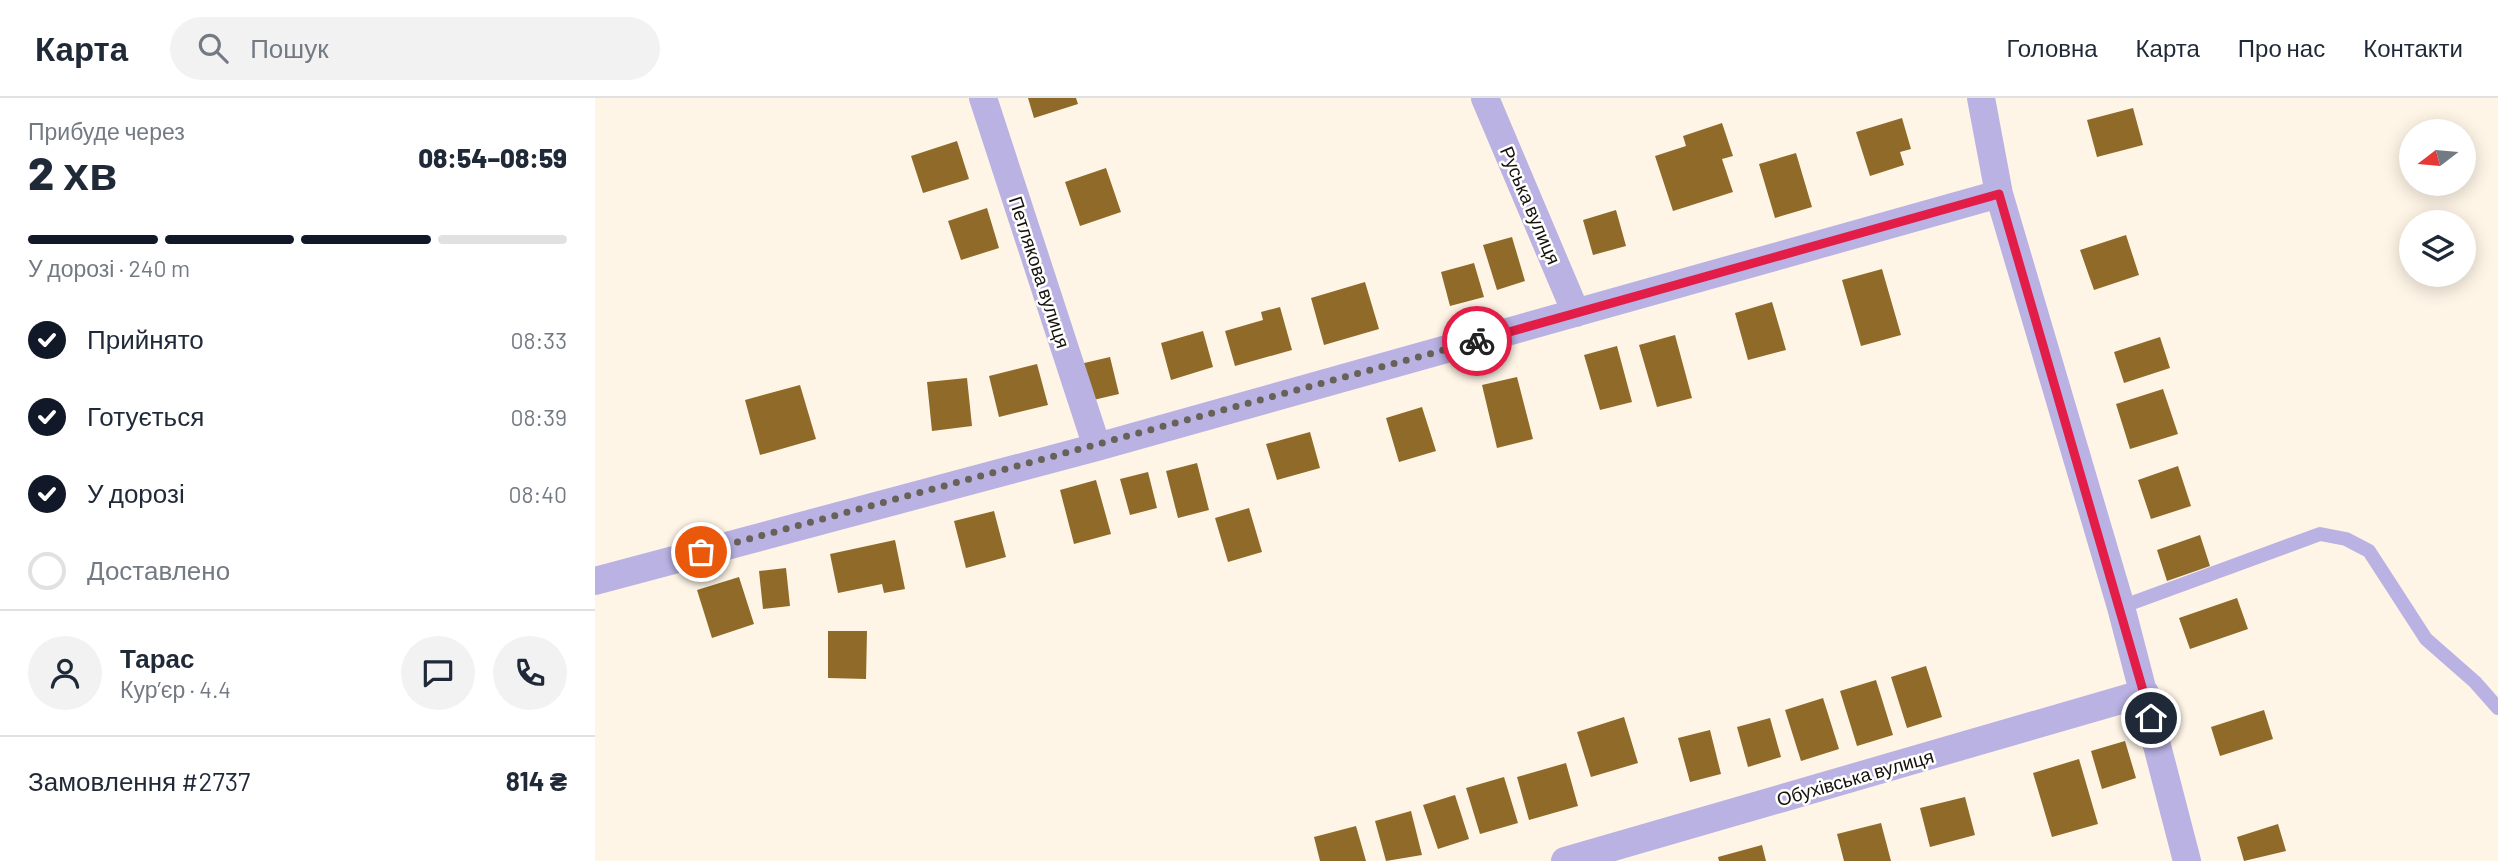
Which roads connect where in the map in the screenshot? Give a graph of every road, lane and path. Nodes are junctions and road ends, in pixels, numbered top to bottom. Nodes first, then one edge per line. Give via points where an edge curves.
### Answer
1 (983, 98) edge
2 (1485, 98) edge
3 (1981, 98) edge
4 (1999, 194) junction
5 (1576, 313) junction
6 (1097, 447) junction
7 (595, 581) edge
8 (2121, 607) junction
9 (2145, 694) junction
10 (2498, 708) edge
11 (1565, 861) edge
12 (2187, 861) edge

1 - 6 street, Петлякова вулиця
2 - 5 street, Руська вулиця
3 - 4 street
4 - 5 street
4 - 8 street
5 - 6 street
6 - 7 street
8 - 9 street
8 - 10 lane via 2320,534 2346,539 2369,551 2426,639
9 - 11 street, Обухівська вулиця
9 - 12 street

